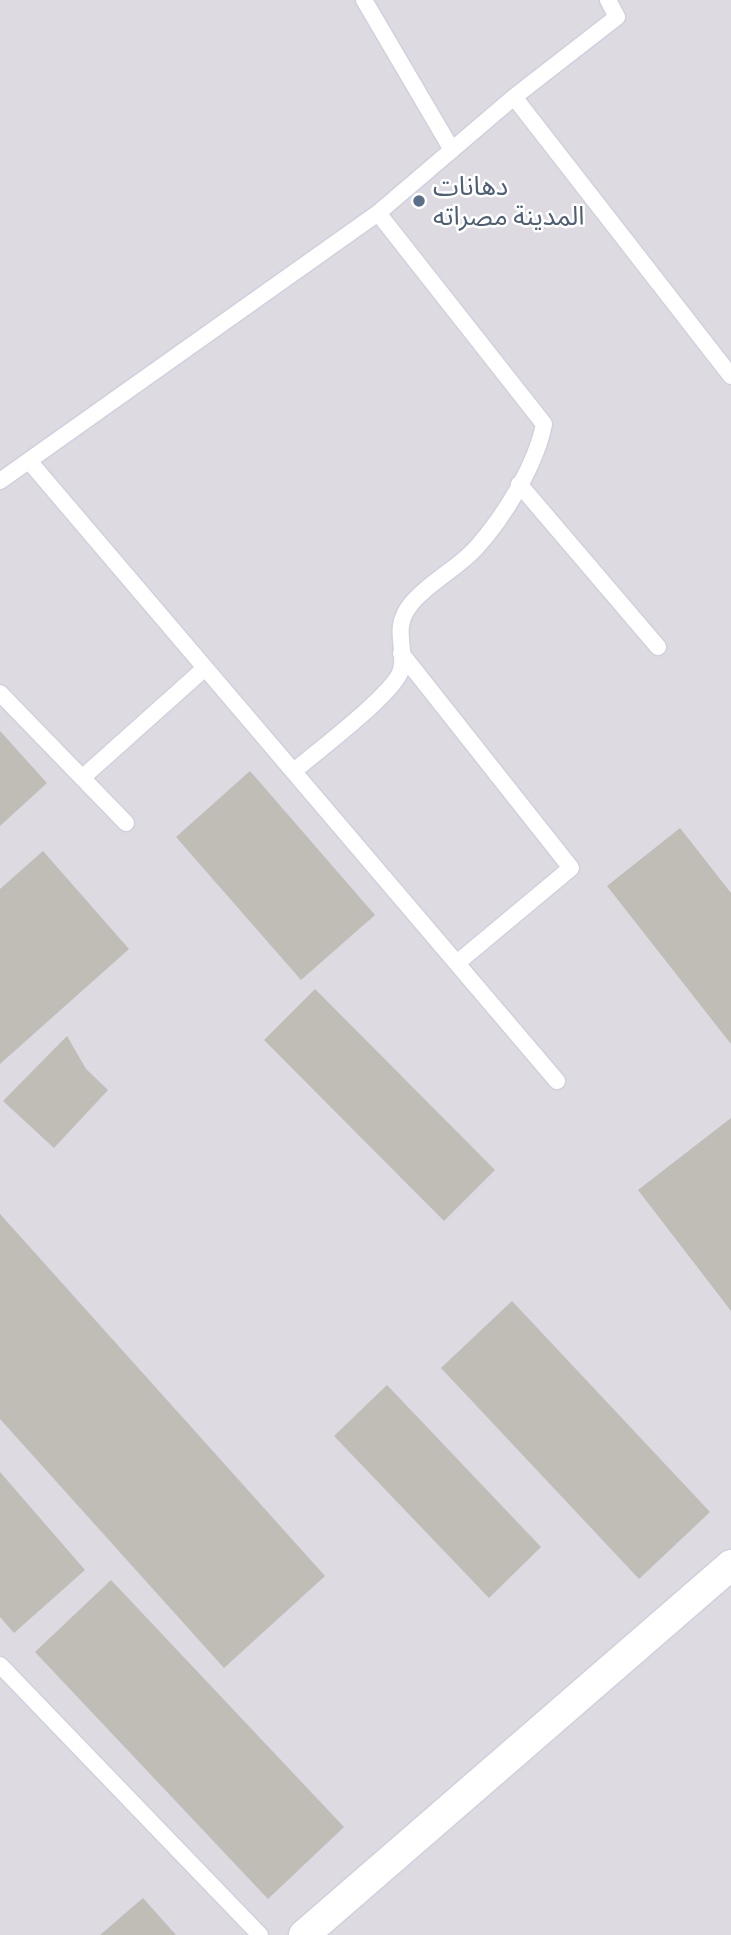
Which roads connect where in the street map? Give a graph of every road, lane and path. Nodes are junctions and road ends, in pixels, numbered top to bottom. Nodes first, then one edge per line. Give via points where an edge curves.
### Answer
1 (364, 0) edge
2 (608, 0) edge
3 (514, 97) junction
4 (452, 150) junction
5 (378, 214) junction
6 (731, 376) edge
7 (29, 461) junction
8 (0, 481) edge
9 (519, 484) junction
10 (658, 647) dead end
11 (401, 653) junction
12 (205, 668) junction
13 (0, 693) edge
14 (293, 771) junction
15 (82, 778) junction
16 (126, 823) dead end
17 (457, 963) junction
18 (557, 1081) dead end
19 (731, 1565) edge
20 (0, 1665) edge
21 (260, 1935) edge
22 (304, 1935) edge

1 - 4 lane
2 - 3 lane via 617,17
3 - 4 lane
3 - 6 lane
4 - 5 lane
5 - 7 lane
5 - 9 lane via 544,424 540,446
7 - 8 lane
7 - 12 lane
9 - 10 lane
9 - 11 lane via 475,549 411,604 400,625
11 - 14 lane via 401,669 390,689
11 - 17 lane via 571,869
12 - 14 lane
12 - 15 lane
13 - 15 lane
14 - 17 lane
15 - 16 lane
17 - 18 lane
19 - 22 street
20 - 21 lane

